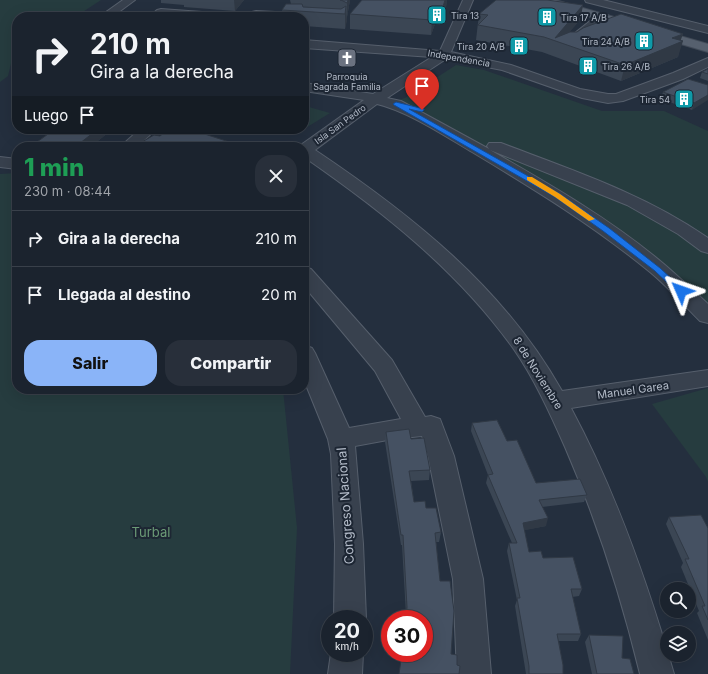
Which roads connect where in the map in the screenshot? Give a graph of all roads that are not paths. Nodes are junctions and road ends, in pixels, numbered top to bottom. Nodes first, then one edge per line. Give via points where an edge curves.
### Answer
1 (130, 0) edge
2 (468, 0) edge
3 (543, 0) edge
4 (556, 0) edge
5 (590, 0) edge
6 (263, 5) dead end
7 (112, 12) edge
8 (259, 12) edge
9 (603, 16) junction
10 (708, 17) edge
11 (309, 18) edge
12 (326, 18) edge
13 (692, 25) junction
14 (708, 30) edge
15 (570, 43) edge
16 (309, 44) edge
17 (708, 44) edge
18 (708, 48) edge
19 (444, 55) junction
20 (708, 62) edge
21 (678, 76) junction
22 (696, 83) edge
23 (309, 88) edge
24 (376, 98) junction
25 (396, 104) junction
26 (143, 134) edge
27 (134, 142) edge
28 (309, 147) edge
29 (309, 155) edge
30 (0, 162) edge
31 (12, 163) edge
32 (708, 247) edge
33 (309, 279) edge
34 (708, 316) edge
35 (309, 365) edge
36 (708, 378) edge
37 (557, 401) junction
38 (417, 426) junction
39 (341, 439) junction
40 (350, 610) edge
41 (346, 662) edge
42 (345, 674) edge
43 (474, 674) edge
44 (657, 674) edge

1 - 7 street
2 - 19 street
3 - 9 main road
4 - 17 main road
5 - 13 street
6 - 8 street
9 - 15 street
9 - 18 main road
10 - 13 street
11 - 12 street
13 - 14 street
16 - 19 street, Independencia
19 - 21 street, Independencia via 501,66 595,97 609,99
19 - 24 street, Isla San Pedro
20 - 21 street
21 - 22 street
23 - 24 street
24 - 25 street
24 - 28 street, Isla San Pedro
25 - 32 street via 433,115 483,141 642,206 668,219
25 - 34 street via 558,196 658,269
26 - 27 street
29 - 37 street, 8 de Noviembre via 391,212 437,250 480,293 521,343
30 - 31 street
33 - 38 street via 384,366
35 - 39 street, Congreso Nacional
36 - 37 street, Manuel Garea
37 - 44 street, 8 de Noviembre via 600,496 633,586
38 - 39 street
38 - 43 street via 431,426 442,456 468,579
39 - 40 street, Congreso Nacional via 349,544
41 - 42 street

